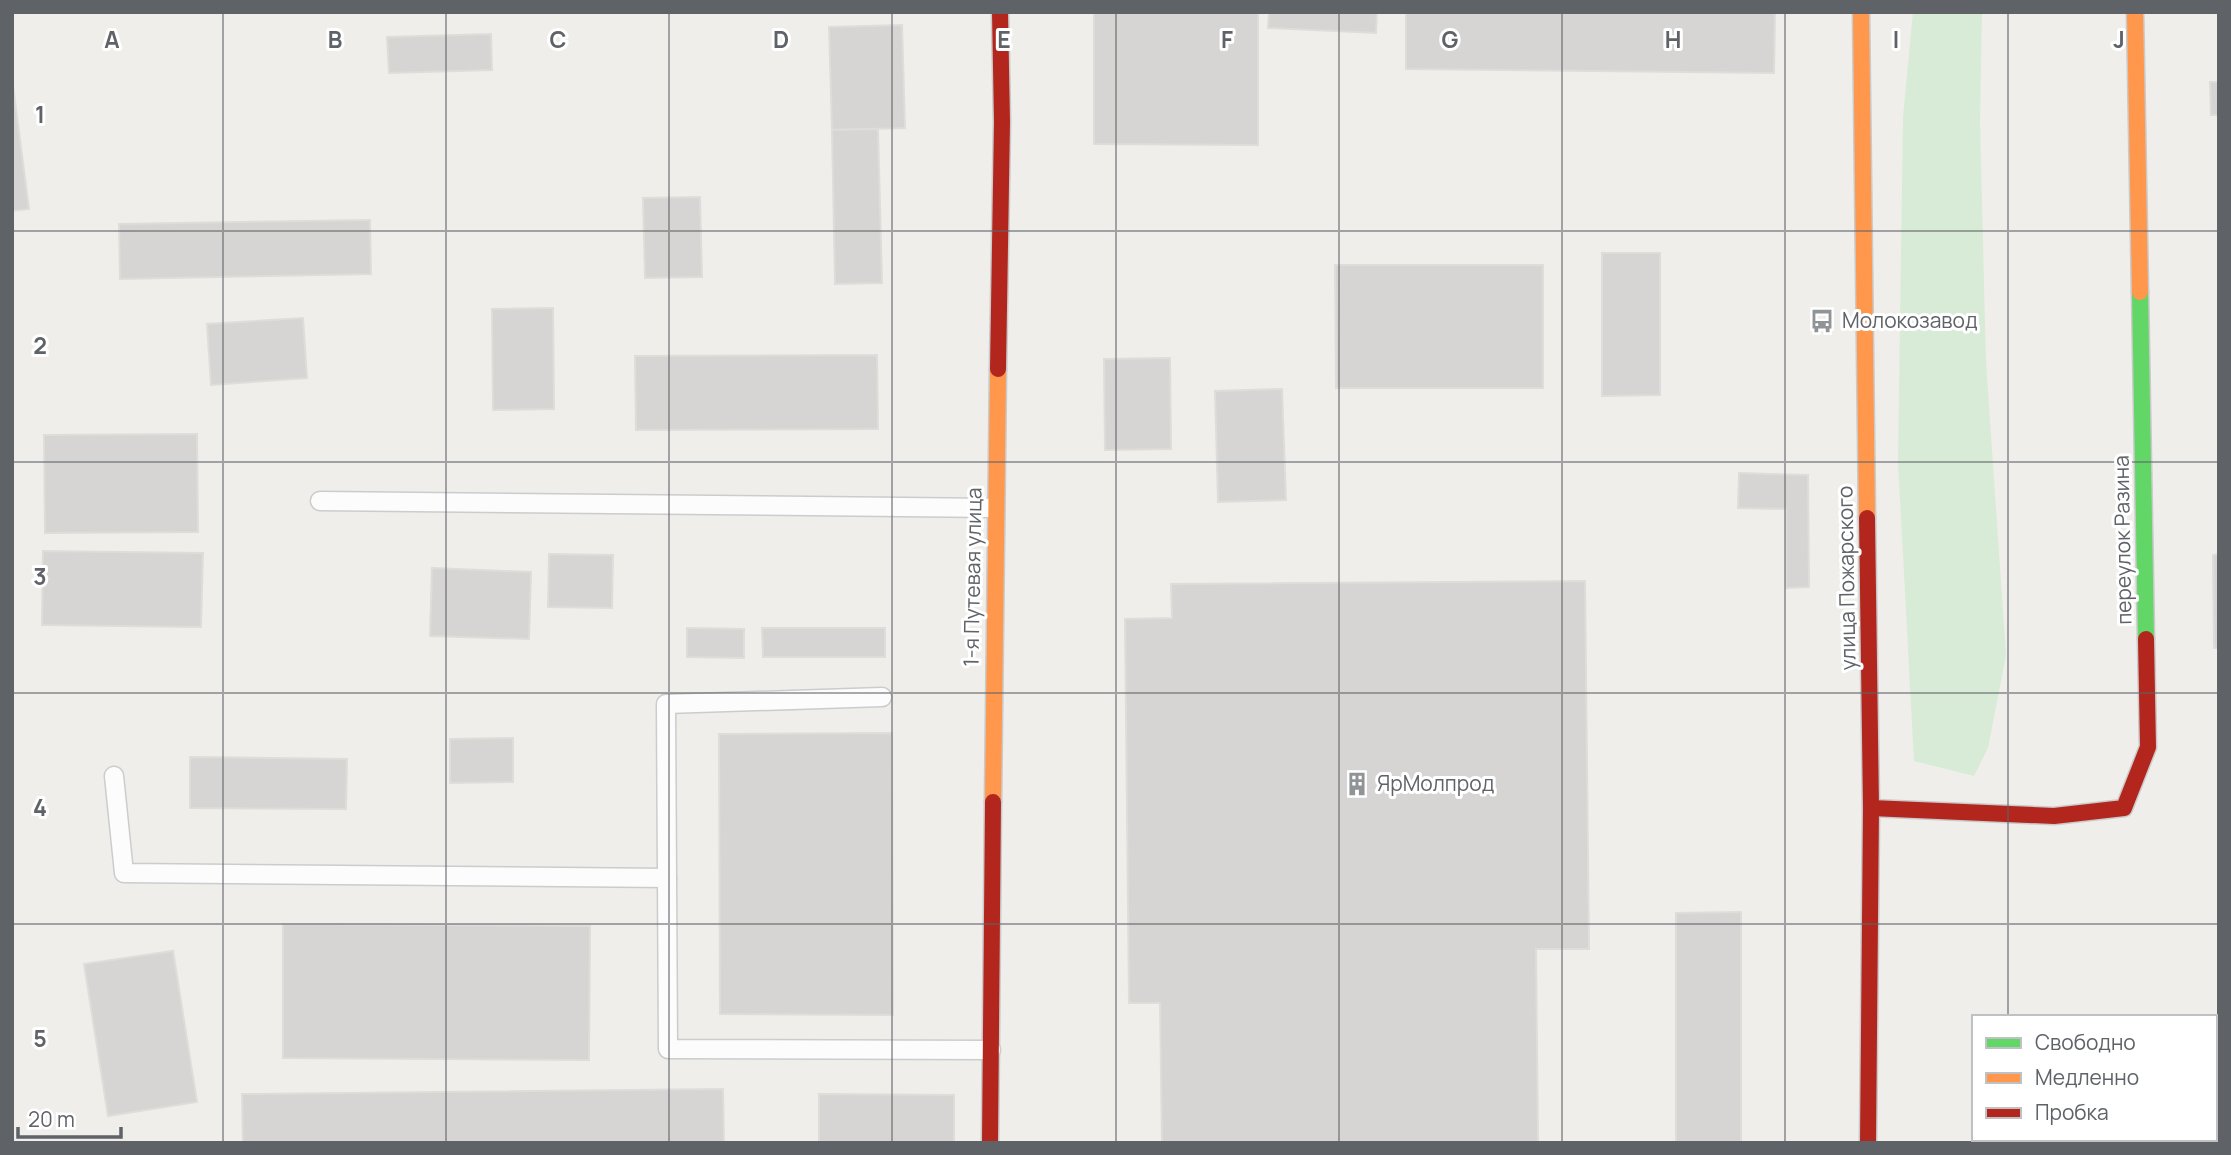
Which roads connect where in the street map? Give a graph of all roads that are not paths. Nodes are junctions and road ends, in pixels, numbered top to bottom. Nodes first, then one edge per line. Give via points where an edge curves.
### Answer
1 (1000, 12) edge
2 (1861, 12) edge
3 (2135, 12) edge
4 (320, 501) dead end
5 (995, 508) junction
6 (882, 697) dead end
7 (114, 776) dead end
8 (1871, 808) junction
9 (667, 878) junction
10 (991, 1050) junction
11 (990, 1143) edge
12 (1868, 1143) edge

1 - 5 street, 1-я Путевая улица
2 - 8 street, улица Пожарского
3 - 8 street, переулок Разина via 2148,747 2124,808 2054,816
4 - 5 lane
5 - 10 street, 1-я Путевая улица
6 - 9 lane via 666,704
7 - 9 lane via 124,873
8 - 12 street, улица Пожарского
9 - 10 lane via 668,1049
10 - 11 street, 1-я Путевая улица

